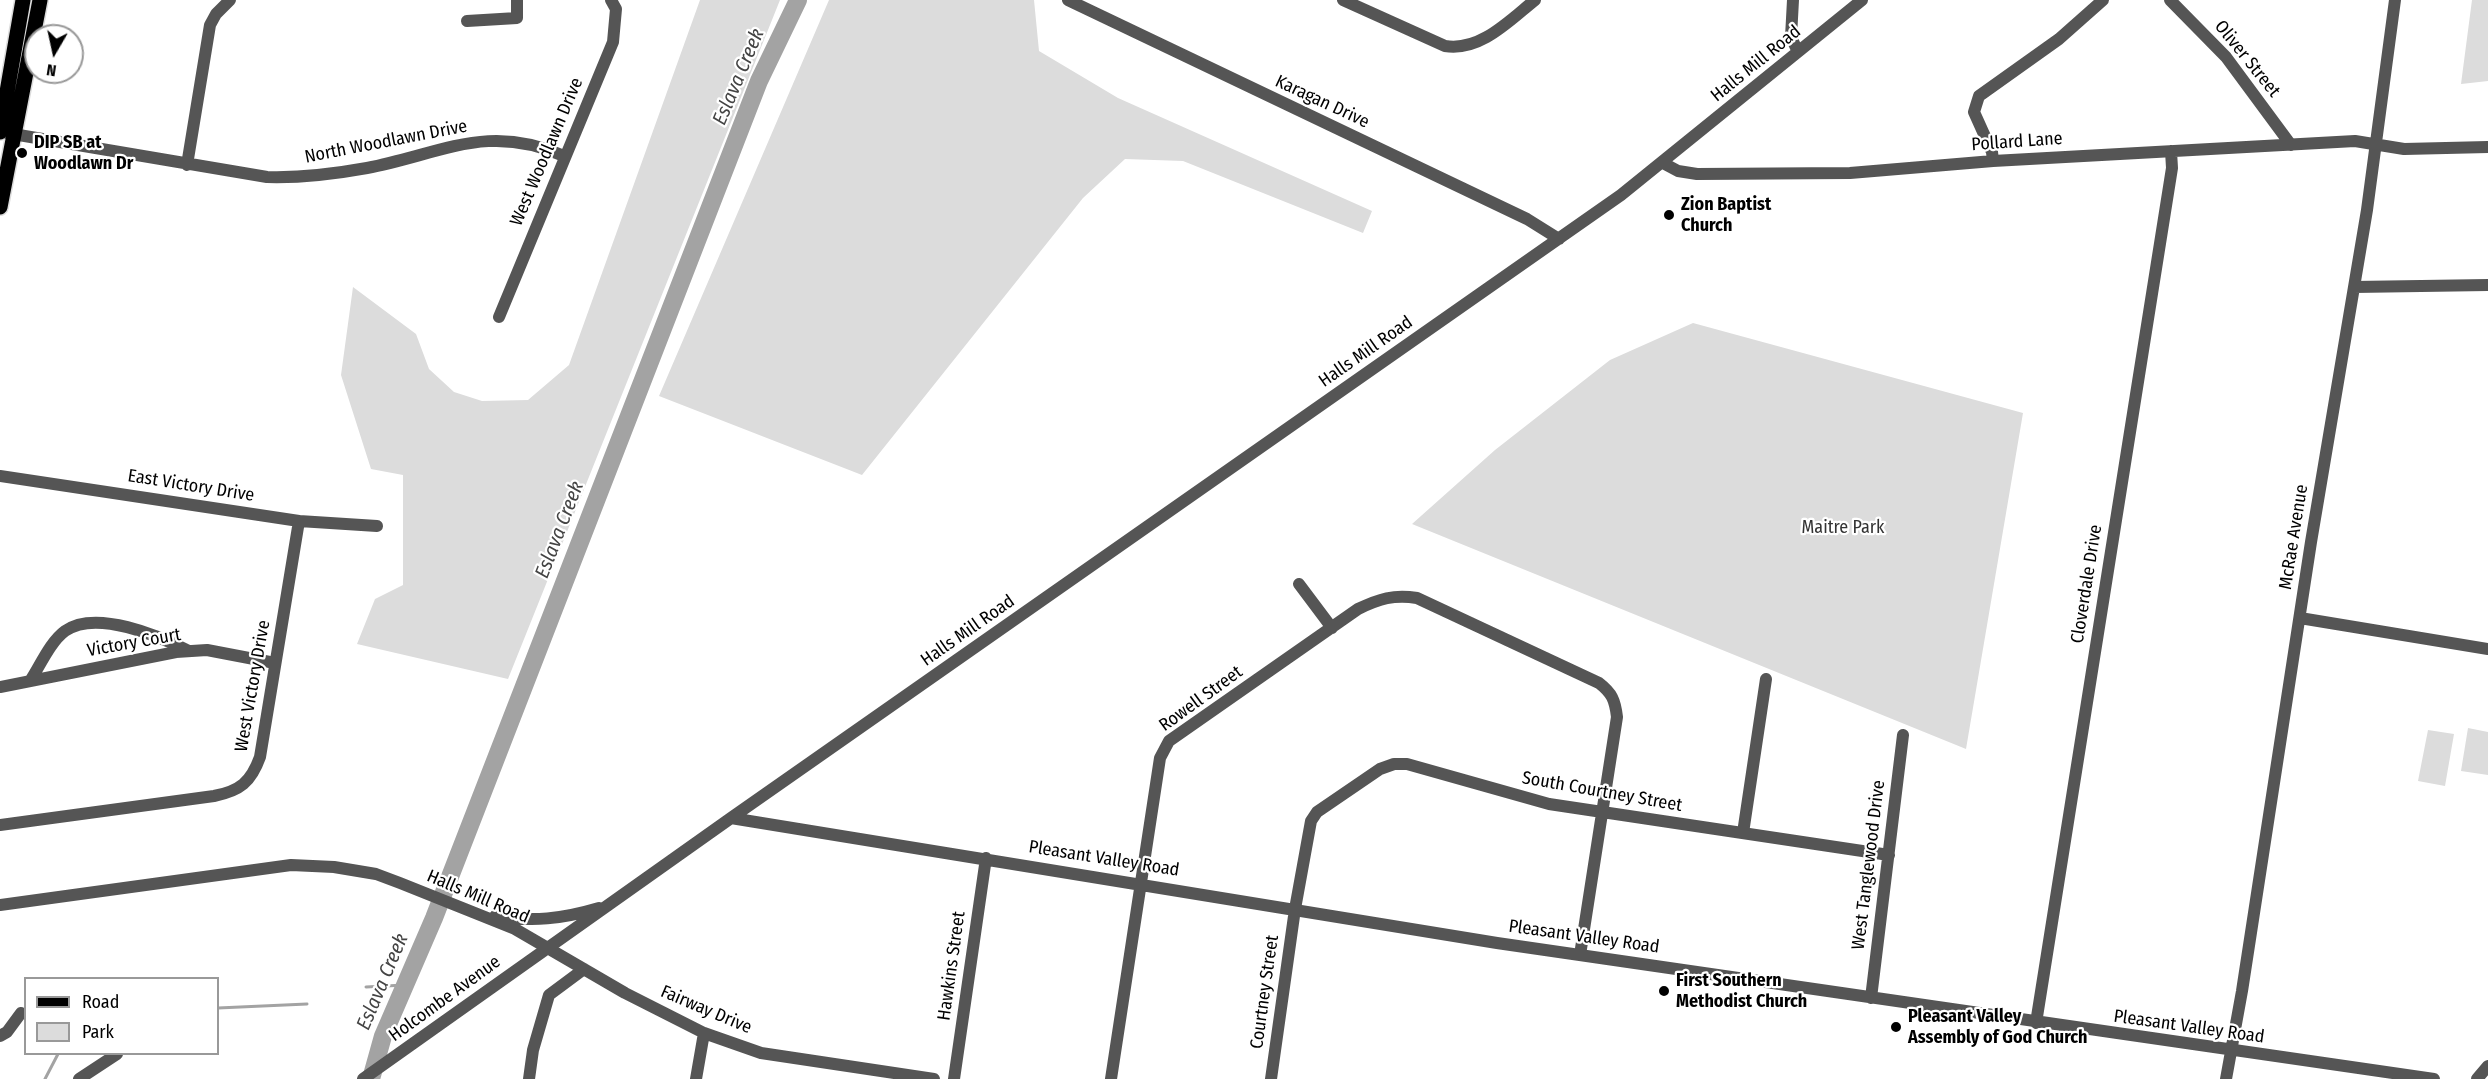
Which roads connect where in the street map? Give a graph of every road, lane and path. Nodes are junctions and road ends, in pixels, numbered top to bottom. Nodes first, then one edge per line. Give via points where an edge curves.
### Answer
1 (23, 0) edge
2 (40, 0) edge
3 (230, 0) edge
4 (517, 0) edge
5 (610, 0) edge
6 (1068, 0) edge
7 (1343, 0) edge
8 (1535, 0) edge
9 (1793, 0) edge
10 (1862, 0) edge
11 (2103, 0) edge
12 (2170, 0) edge
13 (2395, 0) edge
14 (467, 21) dead end
15 (1798, 52) junction
16 (0, 132) edge
17 (16, 134) junction
18 (2291, 145) junction
19 (2376, 145) junction
20 (2488, 147) edge
21 (2171, 151) junction
22 (564, 156) junction
23 (1993, 161) junction
24 (1663, 163) junction
25 (187, 165) junction
26 (0, 207) edge
27 (1559, 239) junction
28 (2488, 285) edge
29 (2354, 287) junction
30 (499, 317) dead end
31 (0, 476) edge
32 (299, 521) junction
33 (378, 526) dead end
34 (1299, 584) dead end
35 (2300, 618) junction
36 (1332, 628) junction
37 (2488, 649) edge
38 (190, 651) junction
39 (275, 663) junction
40 (1766, 679) dead end
41 (30, 681) junction
42 (0, 687) edge
43 (1903, 735) dead end
44 (1603, 812) junction
45 (731, 818) junction
46 (0, 825) edge
47 (1743, 833) junction
48 (1889, 855) junction
49 (986, 858) junction
50 (1140, 883) junction
51 (0, 905) edge
52 (609, 905) junction
53 (1295, 909) junction
54 (470, 912) junction
55 (548, 949) junction
56 (1580, 955) junction
57 (584, 969) junction
58 (1871, 998) junction
59 (21, 1013) dead end
60 (2036, 1023) junction
61 (704, 1033) junction
62 (0, 1036) edge
63 (2231, 1051) junction
64 (114, 1055) edge
65 (2488, 1066) edge
66 (79, 1079) edge
67 (363, 1079) edge
68 (529, 1079) edge
69 (696, 1079) edge
70 (934, 1079) edge
71 (954, 1079) edge
72 (1111, 1079) edge
73 (1271, 1079) edge
74 (2226, 1079) edge
75 (2434, 1079) edge
76 (2477, 1079) edge

1 - 16 main road
2 - 17 main road
3 - 25 street via 210,25
4 - 14 street via 517,18
5 - 22 street, West Woodlawn Drive via 616,9 613,42
6 - 27 street, Karagan Drive via 1527,219
7 - 8 street via 1455,48 1491,35
9 - 15 street via 1791,37
10 - 15 street, Halls Mill Road
11 - 23 street via 2059,39 1979,96 1974,112
12 - 18 street, Oliver Street via 2226,57
13 - 19 street, McRae Avenue
15 - 24 street, Halls Mill Road
16 - 17 street, North Woodlawn Drive
17 - 25 street, North Woodlawn Drive
17 - 26 main road
18 - 19 street, Pollard Lane via 2355,141
18 - 21 street, Pollard Lane
19 - 20 street, Pollard Lane via 2404,149
19 - 29 street, McRae Avenue
21 - 23 street, Pollard Lane
21 - 60 street, Cloverdale Drive via 2172,168
22 - 25 street, North Woodlawn Drive via 508,139 471,142 368,168 299,178
22 - 30 street, West Woodlawn Drive
23 - 24 street, Pollard Lane via 1850,173 1736,176 1677,171
24 - 27 street, Halls Mill Road
27 - 45 street, Halls Mill Road
28 - 29 street
29 - 35 street, McRae Avenue
31 - 32 street, East Victory Drive
32 - 33 street, East Victory Drive
32 - 39 street, West Victory Drive
34 - 36 street
35 - 37 street
35 - 63 street, McRae Avenue
36 - 44 street, Rowell Street via 1380,599 1417,598 1599,683 1616,701 1617,717
36 - 50 street, Rowell Street via 1169,741 1160,758
38 - 39 street, Victory Court
38 - 41 street, Victory Court
38 - 41 street via 128,627 83,624 65,631
39 - 46 street, West Victory Drive via 260,757 244,786 214,796
40 - 47 street
41 - 42 street, Victory Court
43 - 48 street, West Tanglewood Drive
44 - 47 street, South Courtney Street
44 - 53 street, South Courtney Street via 1549,804 1420,766 1394,764 1380,769 1317,812 1308,833
44 - 56 street
45 - 49 street, Pleasant Valley Road
45 - 52 street, Halls Mill Road
47 - 48 street, South Courtney Street
48 - 58 street, West Tanglewood Drive
49 - 50 street, Pleasant Valley Road
49 - 71 street, Hawkins Street
50 - 53 street, Pleasant Valley Road
50 - 72 street, Rowell Street
51 - 54 street, Halls Mill Road via 291,865 376,874
52 - 54 street via 545,921
52 - 55 street, Halls Mill Road
53 - 56 street, Pleasant Valley Road
53 - 73 street, Courtney Street
54 - 55 street, Halls Mill Road via 515,929
55 - 57 street, Fairway Drive
55 - 67 street, Holcombe Avenue
56 - 58 street, Pleasant Valley Road
57 - 61 street, Fairway Drive
57 - 68 street via 549,995
58 - 60 street, Pleasant Valley Road
59 - 62 street
60 - 63 street, Pleasant Valley Road
61 - 69 street
61 - 70 street, Fairway Drive via 761,1053
63 - 74 street, McRae Avenue
63 - 75 street, Pleasant Valley Road
64 - 66 street
65 - 76 street

